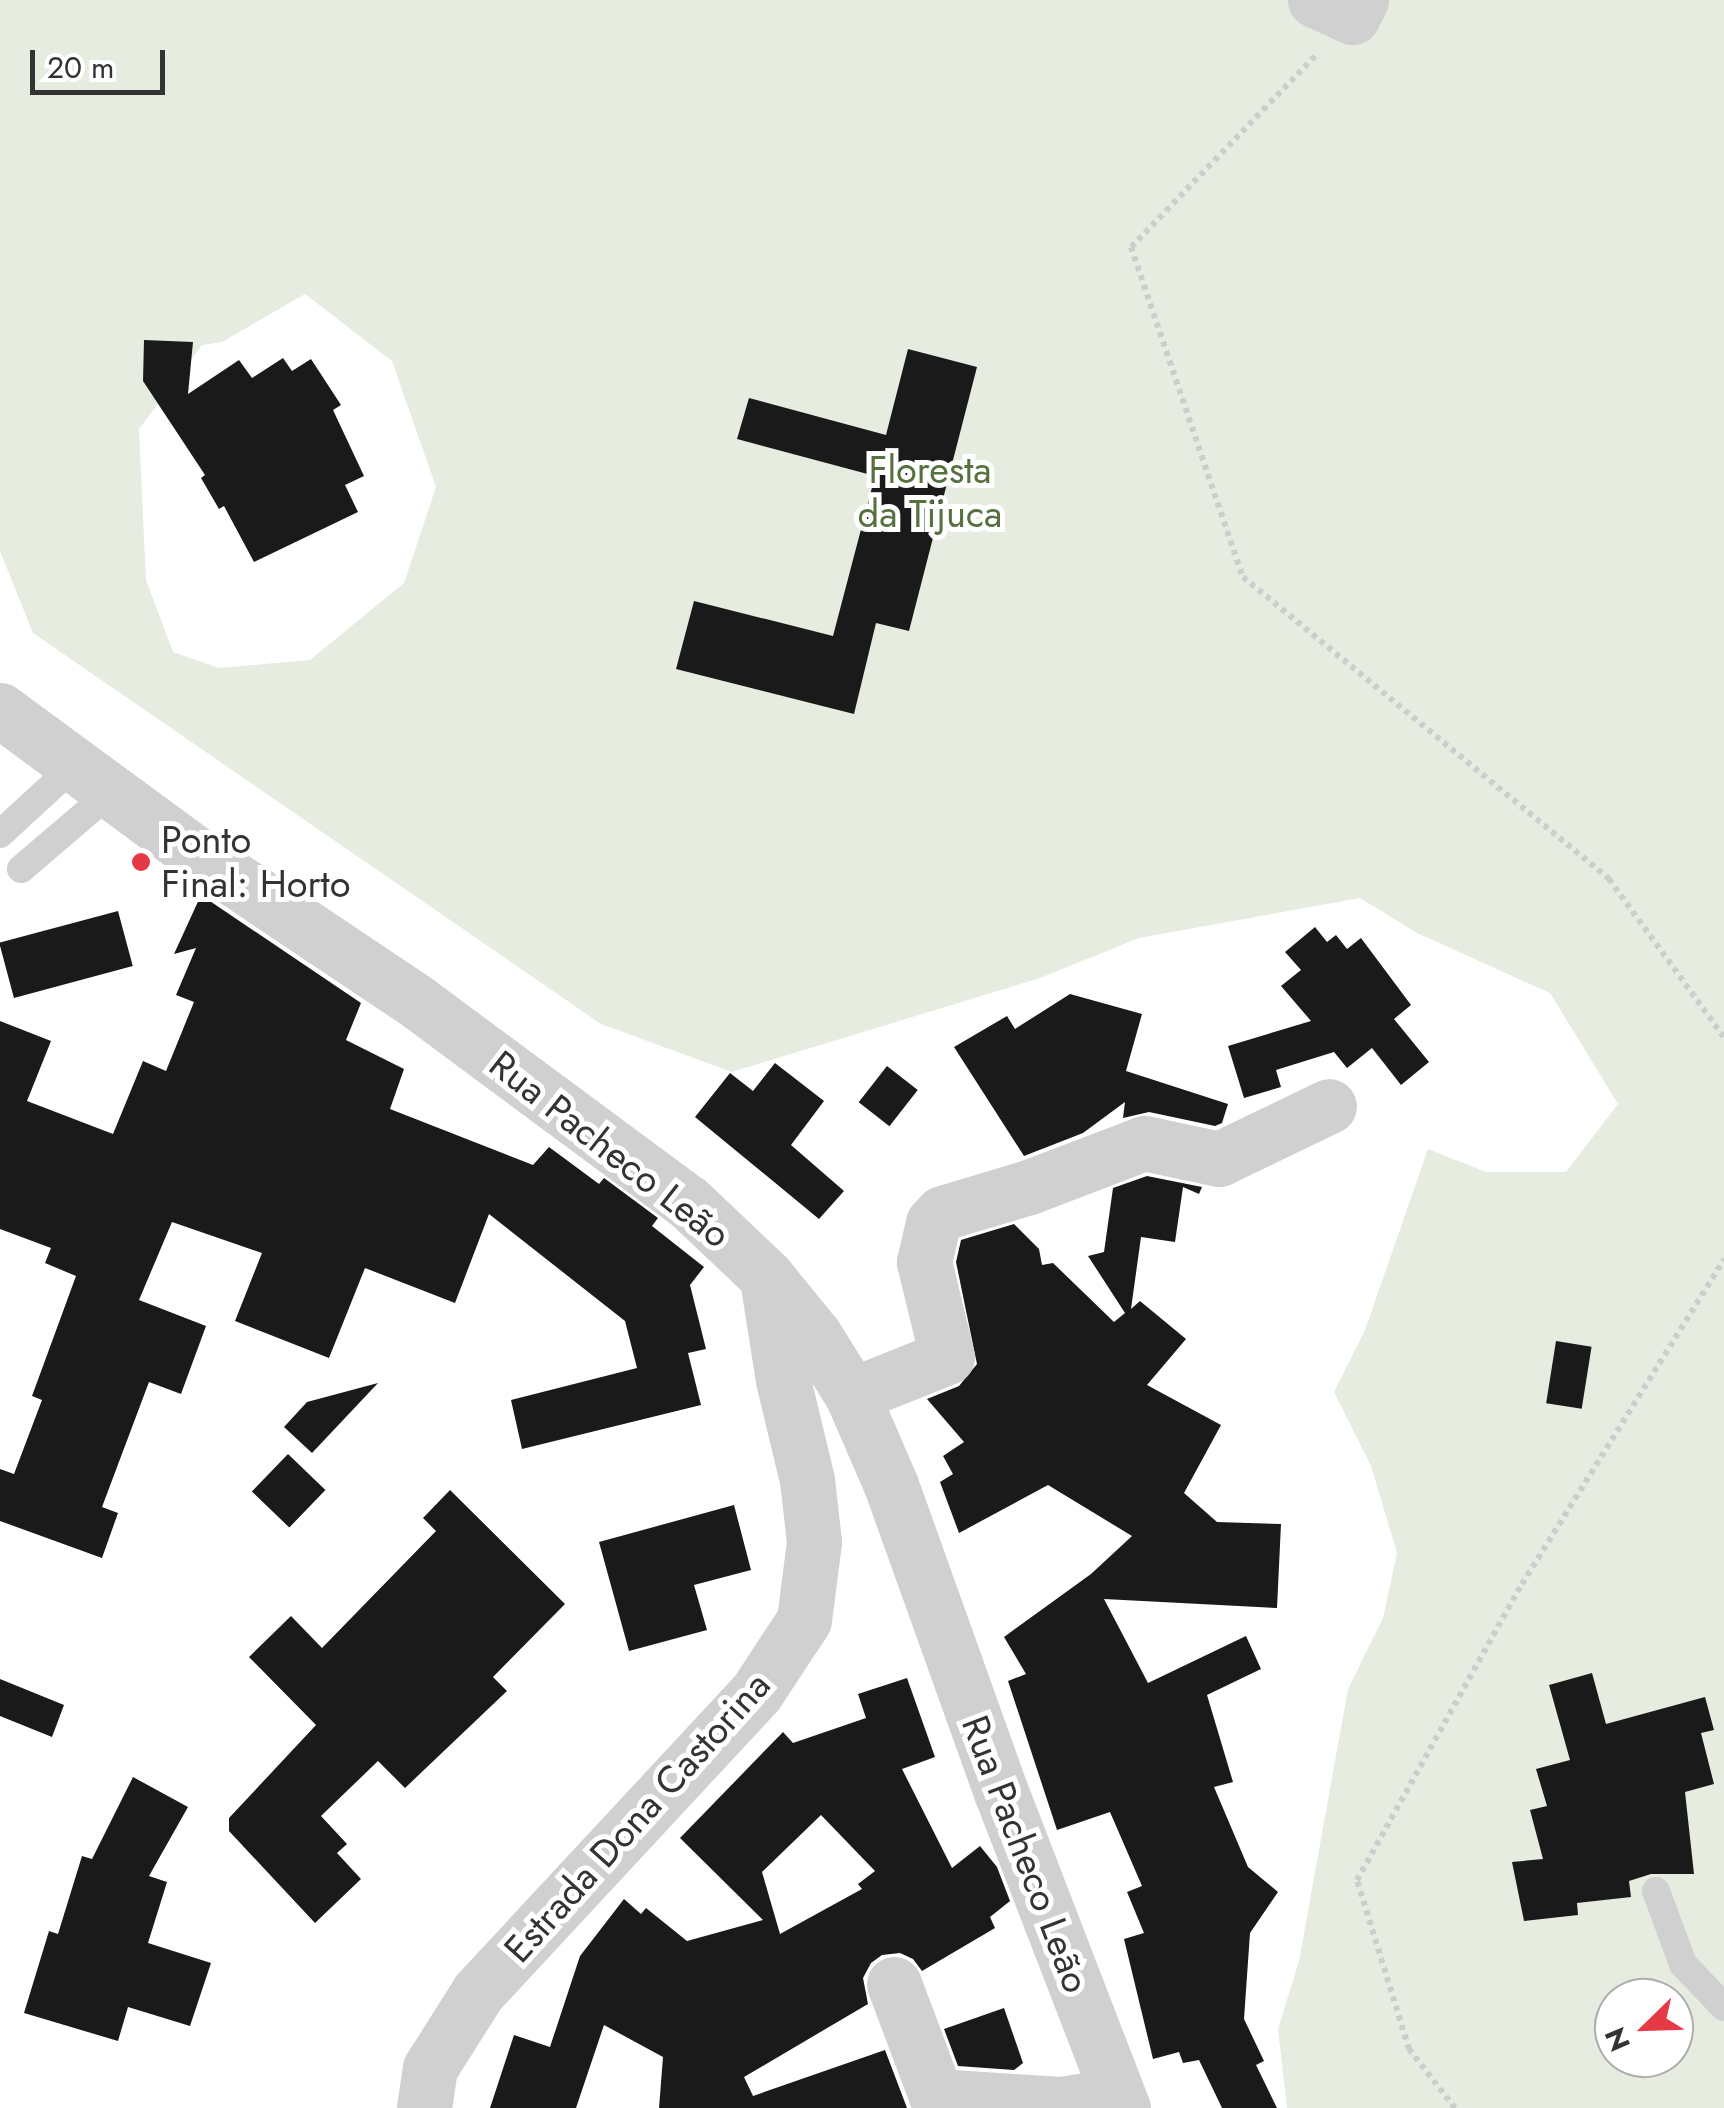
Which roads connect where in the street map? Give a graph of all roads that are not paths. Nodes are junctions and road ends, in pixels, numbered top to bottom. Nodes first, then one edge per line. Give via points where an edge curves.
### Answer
1 (0, 710) edge
2 (93, 779) junction
3 (0, 834) edge
4 (21, 869) dead end
5 (1329, 1106) dead end
6 (766, 1276) junction
7 (852, 1394) junction
8 (1656, 1891) dead end
9 (894, 1984) dead end
10 (1724, 2007) edge
11 (937, 2102) edge
12 (1120, 2102) edge
13 (424, 2108) edge

1 - 2 street, Rua Pacheco Leão
2 - 3 lane
2 - 4 lane
2 - 6 street, Rua Pacheco Leão via 553,1100 688,1202
5 - 7 street via 1220,1160 1155,1143 1134,1145 1029,1188 942,1213 924,1262 948,1354
6 - 7 street, Rua Pacheco Leão
6 - 13 street, Estrada Dona Castorina via 814,1542 804,1620 756,1693 478,1992 430,2068
7 - 12 street, Rua Pacheco Leão
8 - 10 lane via 1683,1964
9 - 11 street
11 - 12 street

